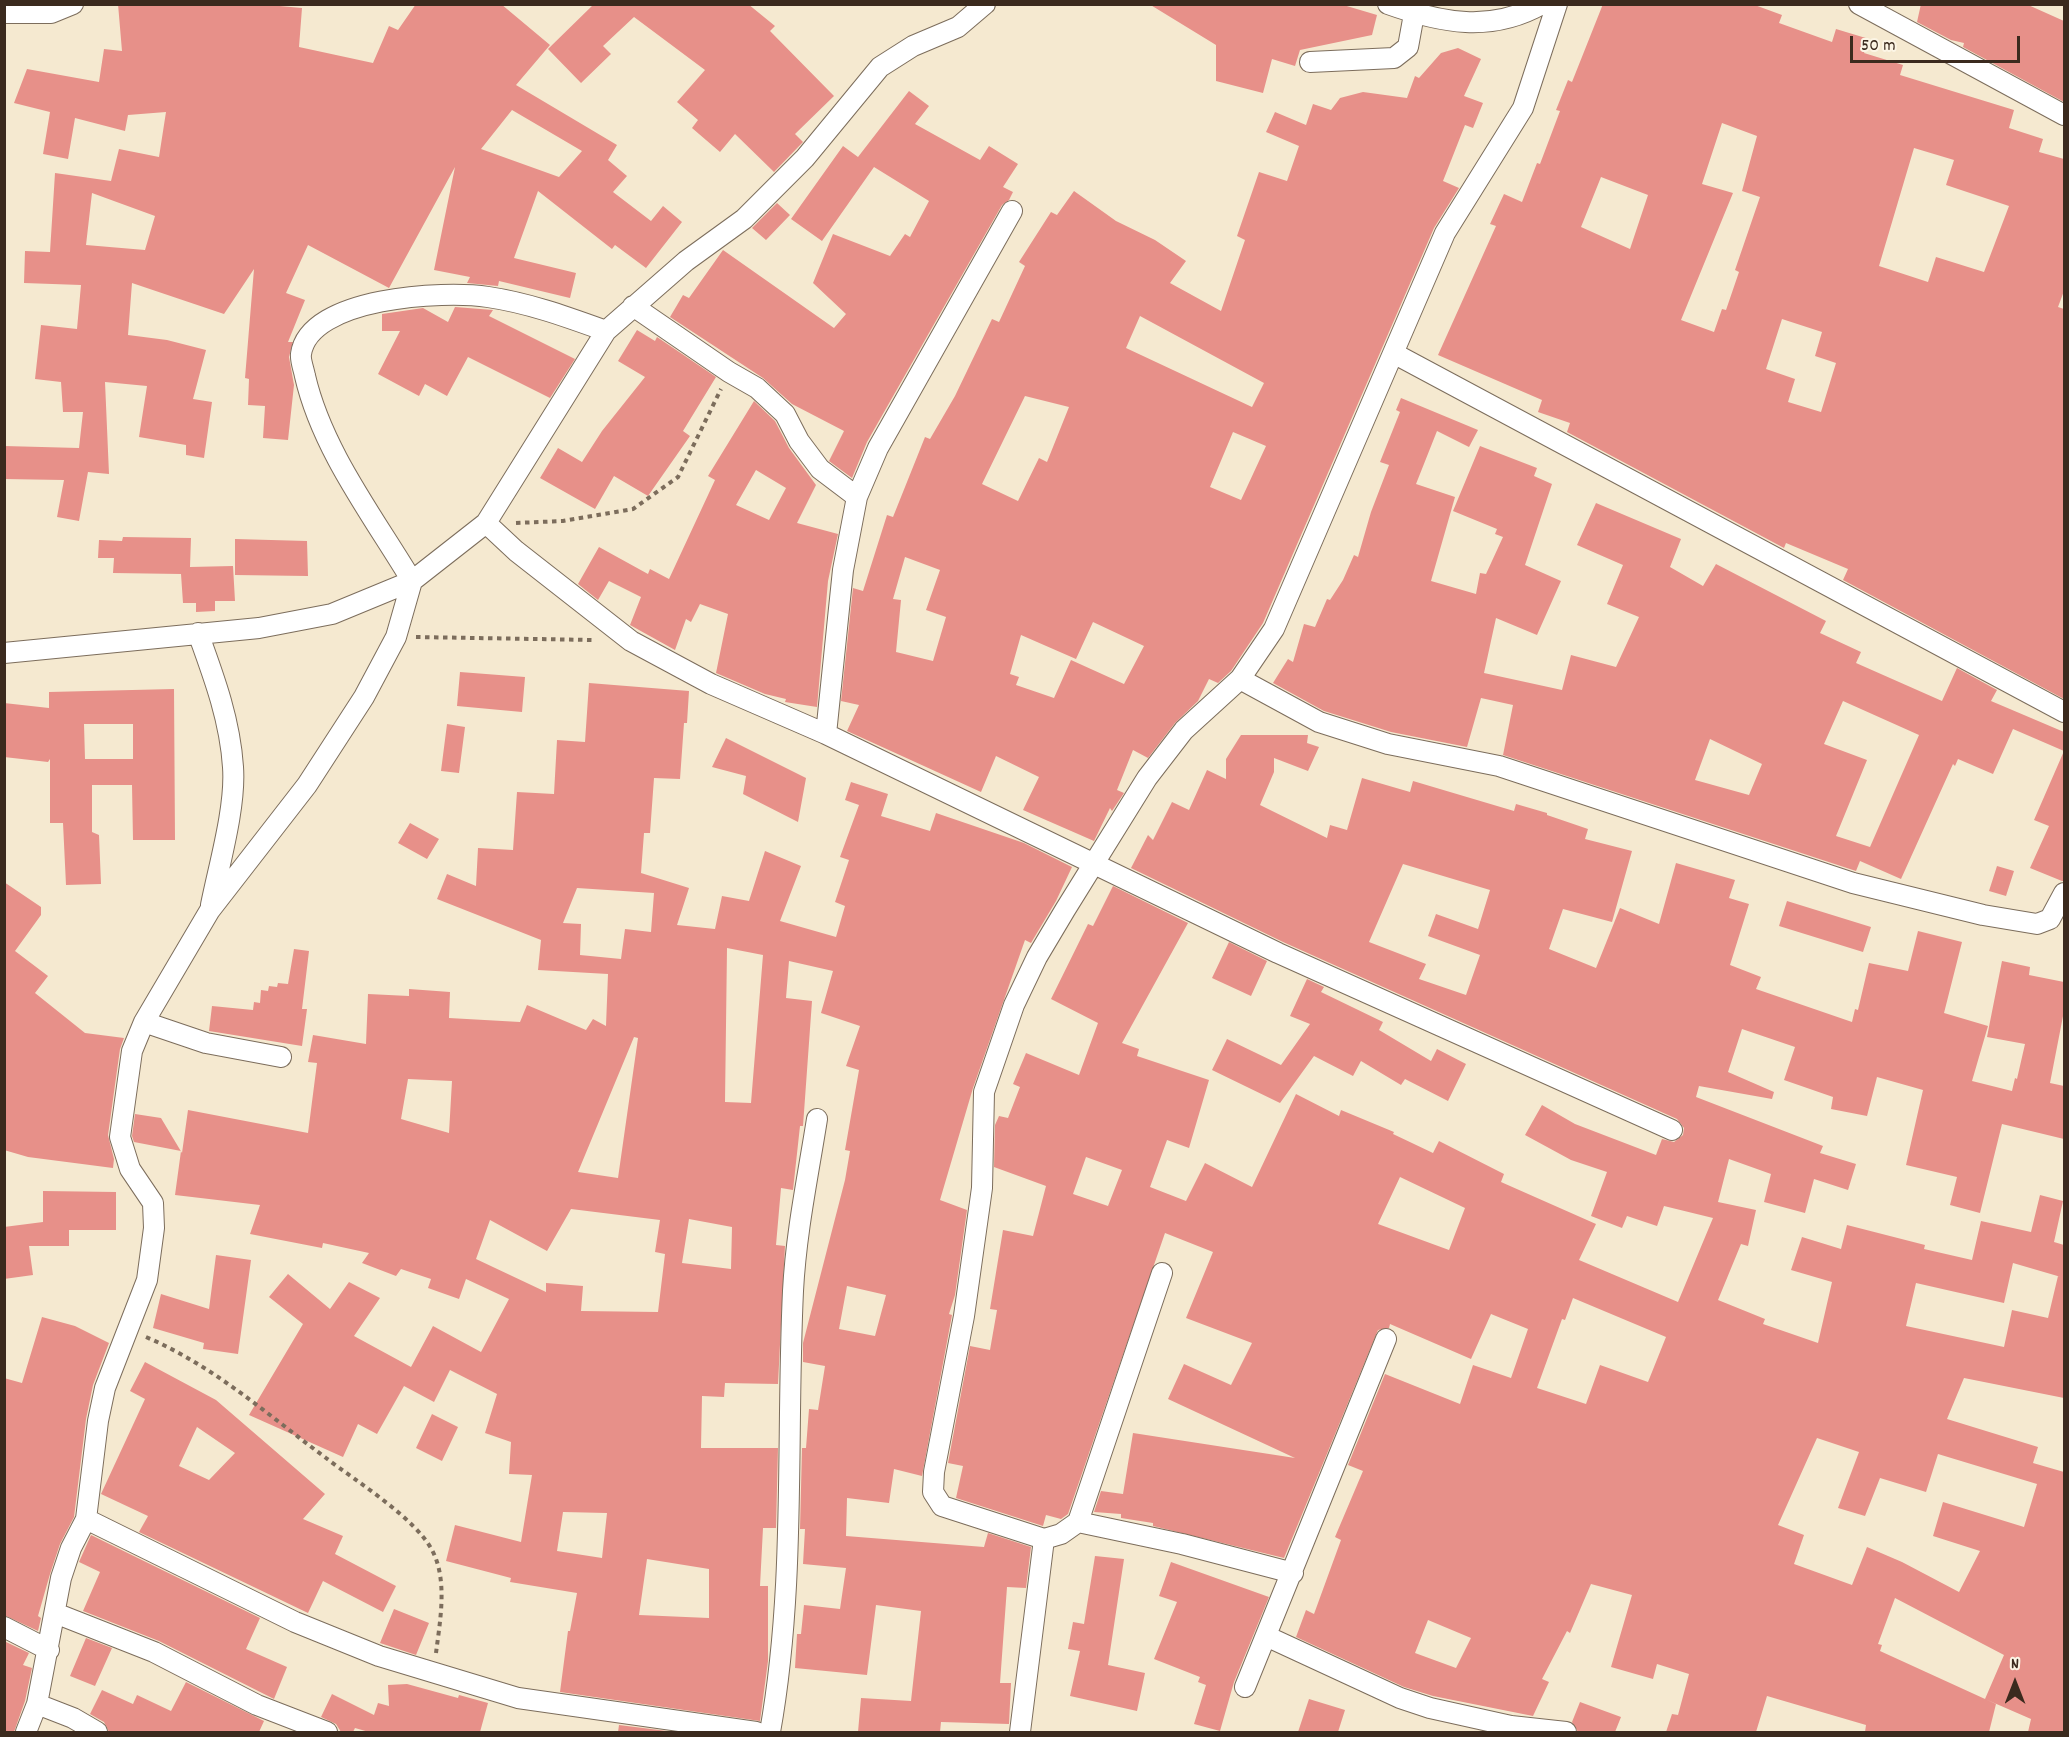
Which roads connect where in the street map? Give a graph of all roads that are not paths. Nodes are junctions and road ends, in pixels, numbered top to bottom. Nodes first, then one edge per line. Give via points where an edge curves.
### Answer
1 (73, 4) edge
2 (985, 4) edge
3 (1388, 4) edge
4 (1542, 4) edge
5 (1557, 4) edge
6 (1859, 4) edge
7 (4, 13) edge
8 (1414, 14) junction
9 (1310, 62) dead end
10 (2064, 115) edge
11 (1012, 211) dead end
12 (633, 306) junction
13 (606, 331) junction
14 (1395, 354) junction
15 (857, 497) junction
16 (486, 523) junction
17 (412, 581) junction
18 (198, 633) junction
19 (4, 653) edge
20 (1240, 679) junction
21 (2064, 712) edge
22 (826, 734) junction
23 (1092, 863) junction
24 (2064, 893) edge
25 (210, 910) junction
26 (144, 1022) junction
27 (281, 1057) dead end
28 (817, 1119) dead end
29 (1672, 1130) dead end
30 (1162, 1273) dead end
31 (1386, 1339) dead end
32 (86, 1519) junction
33 (1078, 1522) junction
34 (1044, 1539) junction
35 (1293, 1573) junction
36 (56, 1613) junction
37 (4, 1627) edge
38 (1266, 1635) junction
39 (49, 1650) junction
40 (1245, 1688) dead end
41 (38, 1704) junction
42 (26, 1732) edge
43 (97, 1732) edge
44 (327, 1732) edge
45 (756, 1732) edge
46 (770, 1732) edge
47 (1020, 1732) edge
48 (1566, 1732) edge

1 - 7 street via 51,13
2 - 12 street via 958,27 913,46 880,67 805,158 744,219
3 - 8 street
4 - 8 street via 1526,13 1476,23
5 - 14 street via 1523,108 1445,233
6 - 10 street
8 - 9 street via 1407,46 1400,55
11 - 15 street via 878,448
12 - 13 street
12 - 15 street via 757,388 785,414 820,469
13 - 16 street
13 - 17 street via 530,305 485,296 418,296 358,306 310,331 300,354 324,436
14 - 20 street via 1274,629
14 - 21 street
15 - 22 street via 843,570
16 - 17 street
16 - 22 street via 631,641 711,684
17 - 18 street via 332,614 259,628
17 - 25 street via 396,637 364,697 307,785
18 - 19 street
18 - 25 street via 228,723 234,770
20 - 23 street via 1184,730
20 - 24 street via 1319,722 1388,744 1499,766 1853,883 2037,924 2050,919
22 - 23 street
23 - 29 street via 1278,953
23 - 34 street via 1014,1005 984,1092 982,1188 964,1316 934,1472 933,1492 942,1506
25 - 26 street
26 - 27 street via 206,1043
26 - 32 street via 132,1051 120,1137 130,1169 153,1203 154,1228 147,1280 105,1388
28 - 46 street via 793,1291 787,1561 780,1678
30 - 33 street
31 - 35 street
32 - 36 street via 61,1578
32 - 45 street via 295,1622 434,1674 518,1698
33 - 34 street
33 - 35 street
34 - 47 street
35 - 38 street
36 - 39 street
36 - 44 street via 154,1652 257,1705
37 - 39 street
38 - 40 street
38 - 48 street via 1400,1698 1430,1708 1511,1726
39 - 41 street
41 - 42 street
41 - 43 street

